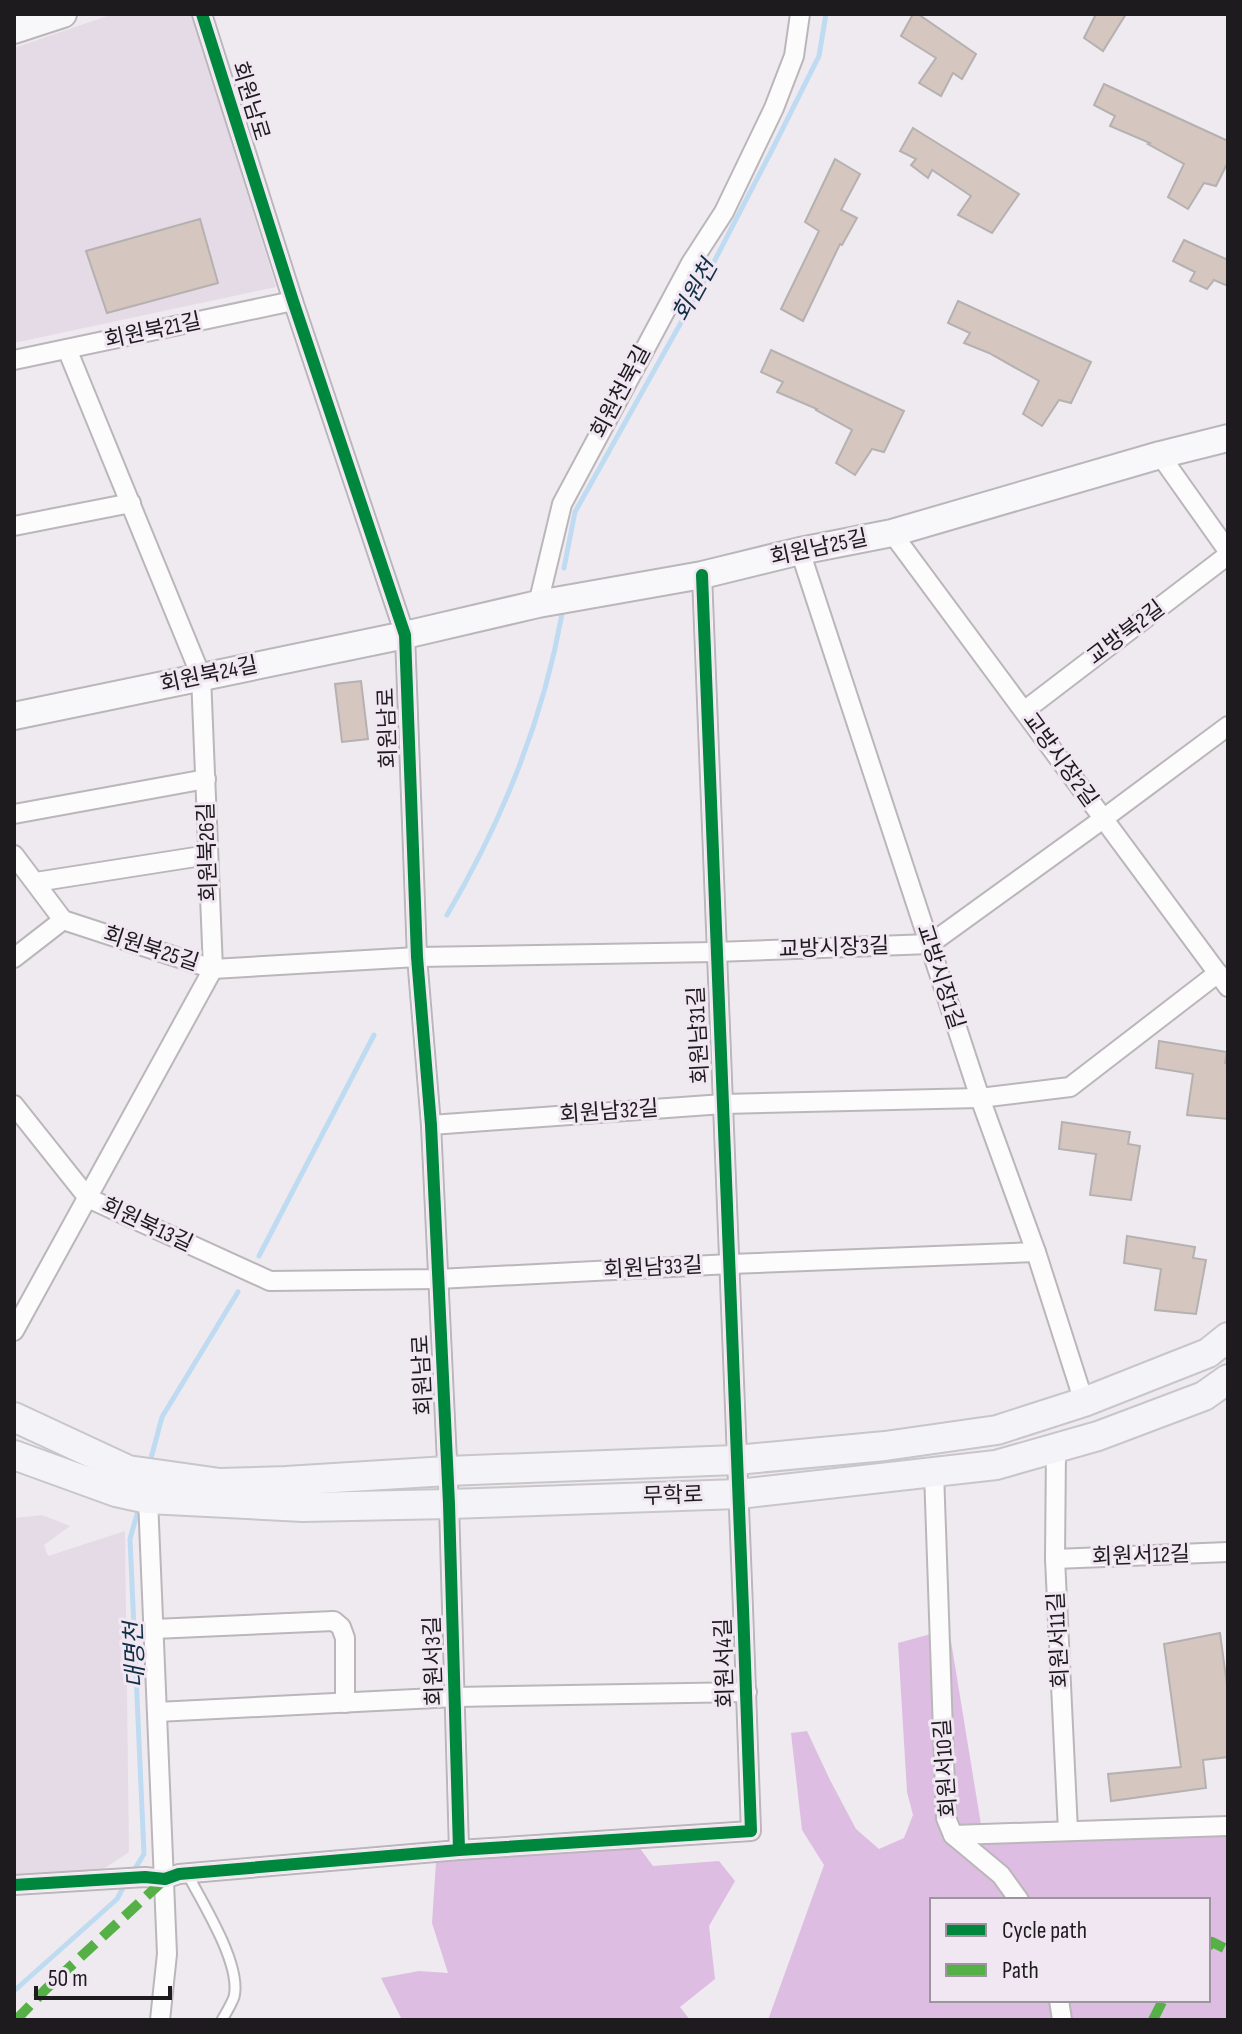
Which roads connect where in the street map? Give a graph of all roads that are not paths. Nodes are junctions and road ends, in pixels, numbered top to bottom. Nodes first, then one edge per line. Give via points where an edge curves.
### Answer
1 (63, 14) edge
2 (202, 14) edge
3 (800, 14) edge
4 (14, 30) edge
5 (293, 301) junction
6 (67, 349) junction
7 (14, 360) edge
8 (1228, 438) edge
9 (1160, 455) junction
10 (131, 503) junction
11 (14, 526) edge
12 (892, 533) junction
13 (800, 551) junction
14 (1228, 553) edge
15 (702, 575) junction
16 (538, 604) junction
17 (405, 635) junction
18 (201, 676) junction
19 (1024, 711) junction
20 (14, 716) edge
21 (1228, 726) edge
22 (206, 779) junction
23 (14, 814) edge
24 (1103, 819) junction
25 (14, 855) edge
26 (208, 855) junction
27 (36, 882) junction
28 (63, 920) junction
29 (930, 944) junction
30 (715, 952) junction
31 (417, 957) junction
32 (14, 958) edge
33 (213, 969) junction
34 (1224, 979) edge
35 (980, 1098) junction
36 (723, 1104) junction
37 (14, 1105) edge
38 (431, 1125) junction
39 (88, 1198) junction
40 (1036, 1252) junction
41 (730, 1264) junction
42 (438, 1279) junction
43 (270, 1281) joint
44 (14, 1331) edge
45 (1228, 1337) edge
46 (1228, 1379) edge
47 (1084, 1402) junction
48 (14, 1417) edge
49 (1056, 1449) junction
50 (14, 1455) edge
51 (736, 1460) junction
52 (447, 1471) junction
53 (934, 1472) junction
54 (136, 1484) junction
55 (739, 1494) junction
56 (449, 1504) junction
57 (1228, 1552) edge
58 (1055, 1559) junction
59 (154, 1629) junction
60 (747, 1692) junction
61 (455, 1697) junction
62 (345, 1703) junction
63 (157, 1712) junction
64 (1228, 1826) edge
65 (1068, 1831) junction
66 (953, 1835) junction
67 (459, 1850) junction
68 (187, 1873) junction
69 (165, 1879) junction
70 (14, 1885) edge
71 (1018, 1898) edge
72 (160, 2020) edge
73 (222, 2020) edge

1 - 4 main road
2 - 5 street, 회원남로
3 - 16 street, 회원천북길 via 794,56 724,212 691,263 562,504
5 - 6 street, 회원북21길
5 - 17 street, 회원남로
6 - 7 street, 회원북21길
6 - 10 street, 회원북26길
8 - 9 main road, 회원남25길
9 - 12 main road, 회원남25길
9 - 14 street
10 - 11 street
10 - 18 street, 회원북26길
12 - 13 main road, 회원남25길
12 - 19 street, 교방시장2길
13 - 15 main road, 회원남25길
13 - 29 street, 교방시장1길
14 - 19 street, 교방북2길
15 - 16 main road, 회원남25길
15 - 30 street, 회원남31길
16 - 17 main road, 회원남25길
17 - 18 main road, 회원북24길
17 - 31 street, 회원남로
18 - 20 main road, 회원북24길
18 - 22 street, 회원북26길
19 - 24 street, 교방시장2길
21 - 24 street
22 - 23 street
22 - 26 street, 회원북26길
24 - 29 street
24 - 34 street, 교방시장2길
25 - 27 street
26 - 27 street
26 - 33 street, 회원북26길
27 - 28 street
28 - 32 street
28 - 33 street, 회원북25길
29 - 30 street, 교방시장3길
29 - 35 street, 교방시장1길
30 - 31 street, 교방시장3길
30 - 36 street, 회원남31길
31 - 33 street, 회원북25길
31 - 38 street, 회원남로
33 - 39 street
34 - 35 street, 회원남32길 via 1070,1087
35 - 36 street, 회원남32길
35 - 40 street, 교방시장1길
36 - 38 street, 회원남32길
36 - 41 street, 회원남31길
37 - 39 street, 회원북13길
38 - 42 street, 회원남로
39 - 43 street, 회원북13길
39 - 44 street
40 - 41 street, 회원남33길
40 - 47 street, 교방시장1길
41 - 42 street, 회원남33길
41 - 51 street, 회원남31길
42 - 43 street, 회원남33길
42 - 52 street, 회원남로
45 - 47 main road, 무학로 via 1208,1353
46 - 49 main road, 무학로 via 1204,1396
47 - 51 main road, 무학로 via 997,1430
48 - 54 main road, 무학로
49 - 53 main road, 무학로 via 996,1465
49 - 58 street, 회원서11길
50 - 54 main road, 무학로
51 - 52 main road, 무학로
51 - 55 street, 회원남31길
52 - 54 main road, 무학로
52 - 56 street, 회원서3길
53 - 55 main road, 무학로
53 - 66 street, 회원서10길 via 946,1818
54 - 56 main road, 무학로 via 303,1507
54 - 59 street
55 - 56 main road, 무학로
55 - 60 street, 회원서4길
56 - 61 street, 회원서3길
57 - 58 street, 회원서12길
58 - 65 street, 회원서11길
59 - 62 street via 334,1621 345,1638
59 - 63 street
60 - 61 street
60 - 67 street, 회원서4길 via 751,1831
61 - 62 street
61 - 67 street, 회원서3길
62 - 63 street
63 - 69 street
64 - 65 street, 회원서10길
65 - 66 street, 회원서10길
66 - 71 street via 1001,1875
67 - 68 street
68 - 69 street
68 - 73 lane via 232,1966 234,1995
69 - 70 street
69 - 72 street via 167,1954

